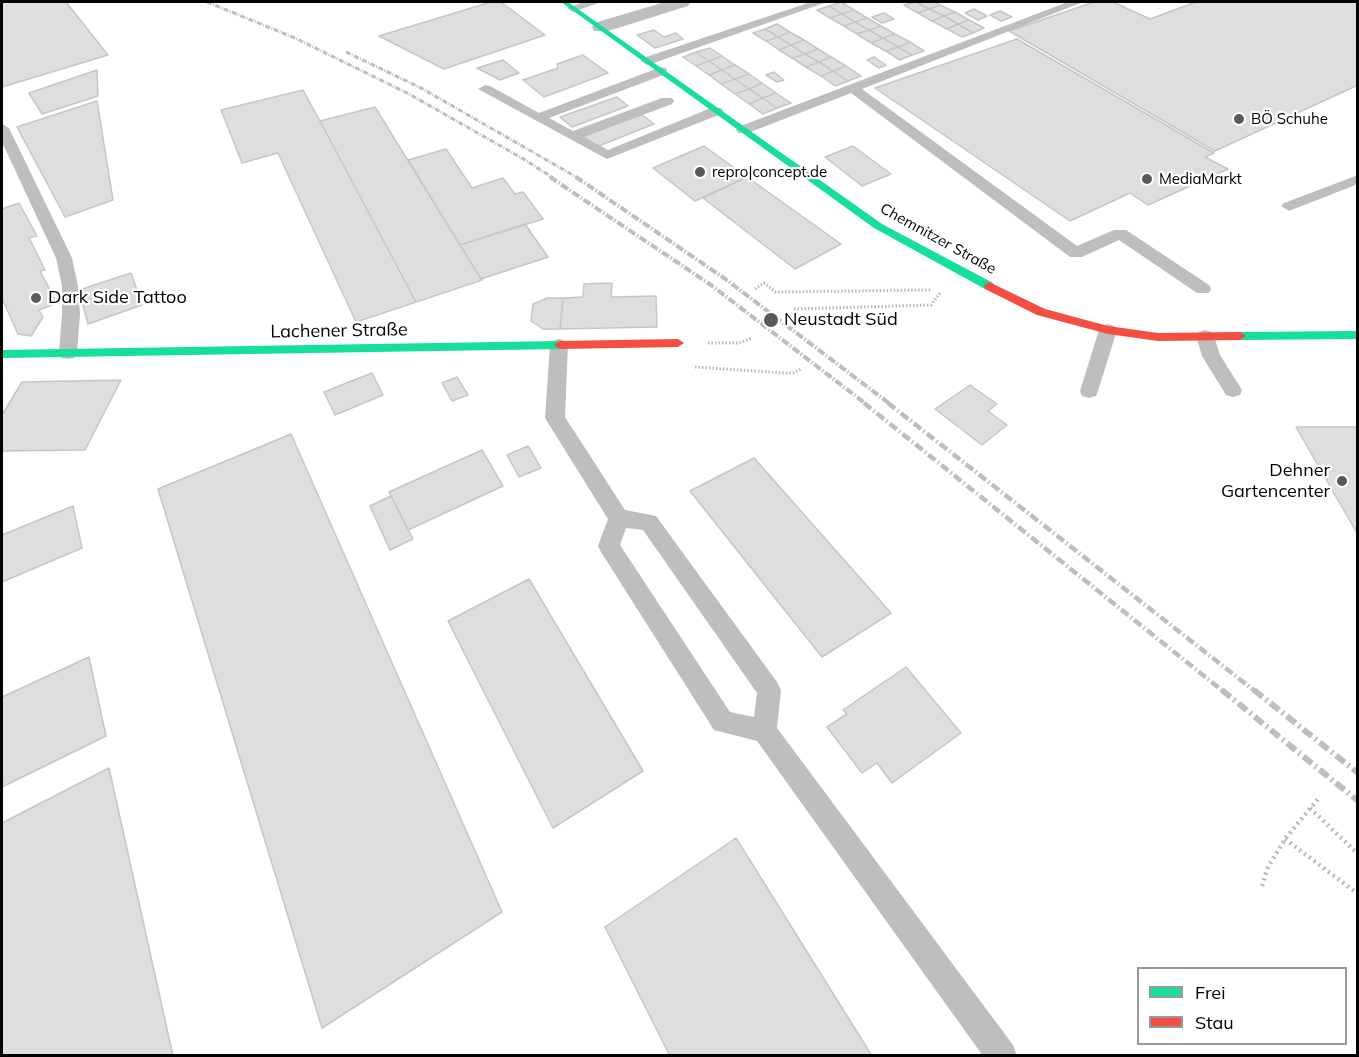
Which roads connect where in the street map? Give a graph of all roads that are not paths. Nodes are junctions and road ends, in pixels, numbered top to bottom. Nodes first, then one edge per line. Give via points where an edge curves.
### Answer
1 (595, 2) edge
2 (682, 2) edge
3 (821, 2) edge
4 (1077, 2) edge
5 (569, 5) edge
6 (601, 27) junction
7 (647, 61) junction
8 (661, 71) junction
9 (638, 80) junction
10 (853, 88) junction
11 (485, 89) dead end
12 (668, 101) junction
13 (716, 111) junction
14 (538, 118) junction
15 (694, 120) junction
16 (2, 128) edge
17 (743, 130) junction
18 (573, 136) junction
19 (1352, 182) edge
20 (1358, 198) edge
21 (1289, 206) dead end
22 (1203, 289) dead end
23 (1108, 330) junction
24 (1358, 335) edge
25 (1205, 336) junction
26 (678, 343) road end
27 (559, 345) junction
28 (68, 353) junction
29 (2, 354) edge
30 (1233, 390) dead end
31 (1089, 391) dead end
32 (619, 518) junction
33 (764, 731) junction
34 (1002, 1056) edge

1 - 5 lane
2 - 6 street
3 - 7 lane
4 - 10 lane
5 - 6 street, Chemnitzer Straße
6 - 7 street, Chemnitzer Straße
7 - 8 street, Chemnitzer Straße
8 - 9 lane
8 - 13 street, Chemnitzer Straße
9 - 12 lane
9 - 14 lane
10 - 17 lane
10 - 22 lane via 1076,253 1120,232
11 - 14 lane
12 - 15 lane
12 - 18 lane
13 - 15 lane
13 - 17 street, Chemnitzer Straße
14 - 18 lane
15 - 18 lane via 607,155
16 - 28 lane via 64,258 70,286
17 - 23 street, Chemnitzer Straße via 878,226 941,262 1041,312
19 - 20 lane
19 - 21 lane
23 - 25 street, Chemnitzer Straße via 1158,337
23 - 31 lane
24 - 25 street, Chemnitzer Straße
25 - 30 lane via 1211,356
26 - 27 street, Lachener Straße
27 - 28 street, Lachener Straße
27 - 32 lane via 555,418
28 - 29 street, Lachener Straße
32 - 33 lane via 649,522 769,690
32 - 33 lane via 609,546 723,723
33 - 34 lane

